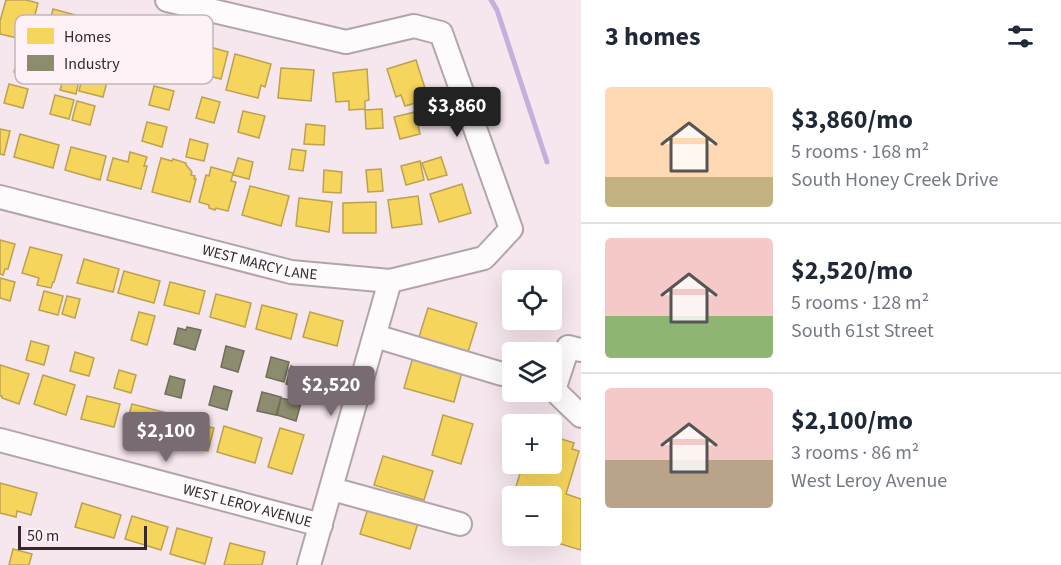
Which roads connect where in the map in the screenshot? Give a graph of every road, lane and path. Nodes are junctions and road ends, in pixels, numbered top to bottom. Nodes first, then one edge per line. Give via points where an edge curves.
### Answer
1 (166, 0) edge
2 (0, 196) edge
3 (390, 281) junction
4 (375, 336) junction
5 (581, 350) edge
6 (502, 374) dead end
7 (581, 416) edge
8 (0, 440) edge
9 (332, 489) junction
10 (460, 524) dead end
11 (321, 525) junction
12 (309, 565) edge

1 - 3 street, WEST MARCY LANE via 346,42 414,26 441,33 511,229 484,258
2 - 3 street, WEST MARCY LANE via 291,272
3 - 4 street
4 - 6 street
4 - 9 street
5 - 7 street via 568,347 554,390
8 - 11 street, WEST LEROY AVENUE
9 - 10 street
9 - 11 street
11 - 12 street

